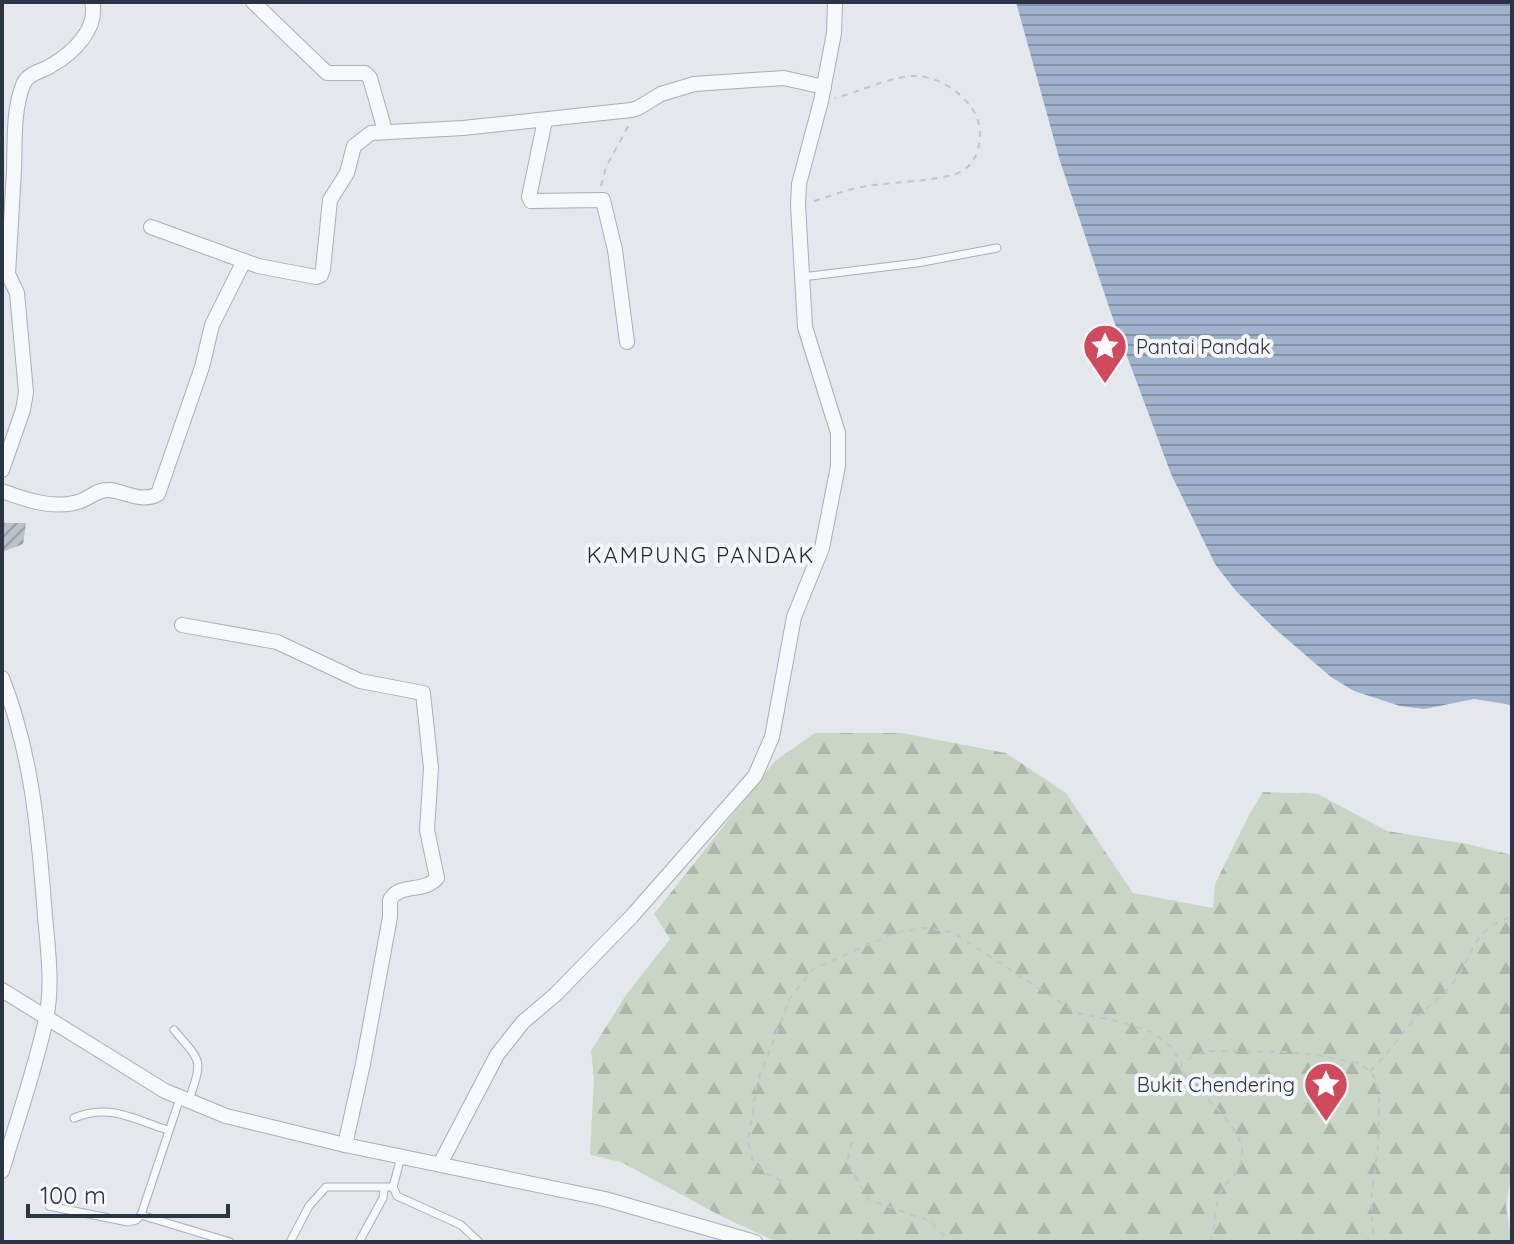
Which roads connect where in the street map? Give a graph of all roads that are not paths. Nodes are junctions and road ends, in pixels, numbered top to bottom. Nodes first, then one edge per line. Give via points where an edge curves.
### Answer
1 (92, 2) edge
2 (253, 2) edge
3 (835, 2) edge
4 (822, 94) junction
5 (545, 120) junction
6 (385, 131) junction
7 (151, 227) dead end
8 (997, 248) dead end
9 (244, 261) junction
10 (5, 274) edge
11 (802, 277) junction
12 (627, 342) dead end
13 (2, 470) edge
14 (2, 491) edge
15 (182, 625) dead end
16 (2, 678) edge
17 (2, 990) edge
18 (47, 1017) junction
19 (174, 1030) dead end
20 (184, 1100) junction
21 (74, 1118) dead end
22 (168, 1130) junction
23 (345, 1145) junction
24 (401, 1157) junction
25 (440, 1164) junction
26 (2, 1171) edge
27 (389, 1188) junction
28 (49, 1206) dead end
29 (141, 1215) junction
30 (750, 1241) edge
31 (230, 1242) edge
32 (290, 1242) edge
33 (359, 1242) edge
34 (479, 1242) edge

1 - 10 street via 94,15 84,38 23,84
2 - 6 street via 327,73 365,73
3 - 4 street
4 - 5 street via 784,78 694,84 638,108
4 - 11 street via 799,184
5 - 6 street
5 - 12 street via 529,197 603,200
6 - 9 street via 371,133 354,146 347,173 330,200 321,275 308,277
7 - 9 street
8 - 11 lane
9 - 14 street via 212,325 158,494 144,498 109,490 68,504 34,502
10 - 13 street via 17,293 26,392
11 - 25 street via 805,327 838,433 838,466 822,548 794,617 766,754 755,776 632,916 523,1022 497,1055
15 - 23 street via 277,642 360,681 423,693 431,768 427,830 437,878 427,886 400,890 390,900
16 - 18 street via 17,717 40,845 50,975
17 - 18 street
18 - 20 street
18 - 26 street
19 - 20 lane via 199,1059
20 - 22 lane
20 - 23 street via 226,1116
21 - 22 lane via 105,1110
22 - 29 lane
23 - 24 street
24 - 25 street
24 - 27 lane
25 - 30 street via 605,1199
27 - 32 lane via 326,1187
27 - 33 lane
27 - 34 lane via 461,1225
28 - 29 lane via 128,1222
29 - 31 lane

